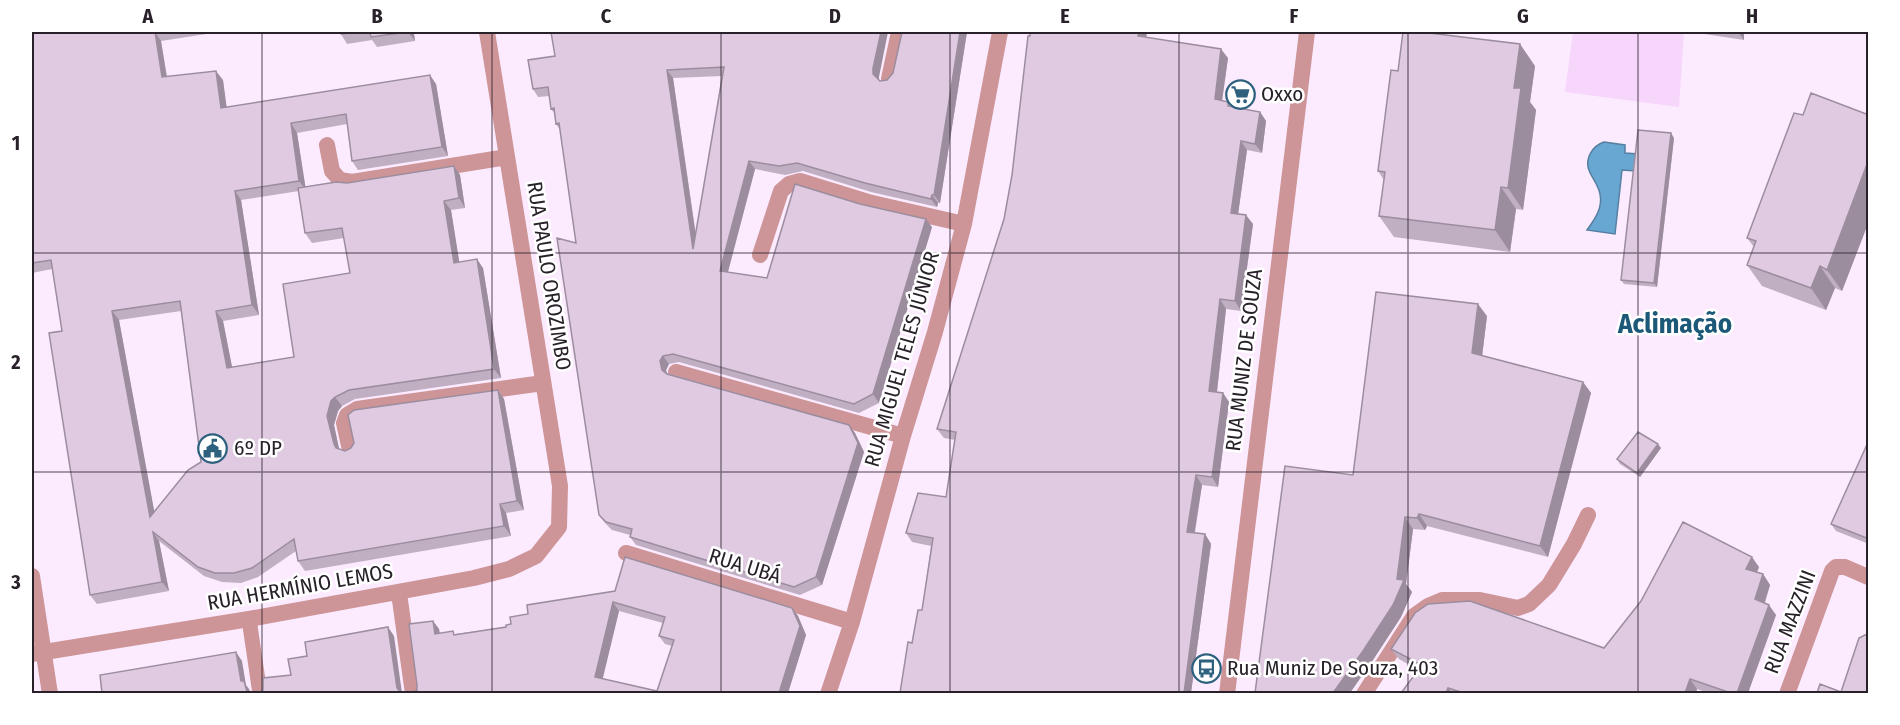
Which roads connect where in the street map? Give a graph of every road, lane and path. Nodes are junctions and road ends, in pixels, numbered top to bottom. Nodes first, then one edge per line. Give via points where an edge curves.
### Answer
1 (487, 32) edge
2 (899, 32) edge
3 (1000, 32) edge
4 (1307, 32) edge
5 (889, 79) edge
6 (327, 145) dead end
7 (507, 157) junction
8 (964, 224) junction
9 (760, 255) dead end
10 (676, 372) dead end
11 (543, 383) junction
12 (903, 436) junction
13 (350, 450) edge
14 (1588, 515) dead end
15 (559, 527) joint
16 (626, 553) dead end
17 (32, 576) edge
18 (1869, 577) edge
19 (399, 593) junction
20 (249, 619) junction
21 (852, 621) junction
22 (37, 653) edge
23 (50, 693) edge
24 (260, 693) edge
25 (412, 693) edge
26 (833, 693) edge
27 (1227, 693) edge
28 (1364, 693) edge
29 (1787, 693) edge

1 - 7 street, RUA PAULO OROZIMBO
2 - 5 street
3 - 8 street, RUA MIGUEL TELES JÚNIOR
4 - 27 street, RUA MUNIZ DE SOUZA
6 - 7 street via 332,171 339,180 352,182
7 - 11 street, RUA PAULO OROZIMBO
8 - 9 street via 868,202 800,181 781,191
8 - 12 street, RUA MIGUEL TELES JÚNIOR
10 - 12 street
11 - 13 street via 357,409 347,415 344,423
11 - 15 street, RUA PAULO OROZIMBO via 561,486
12 - 21 street, RUA MIGUEL TELES JÚNIOR
14 - 28 street via 1549,585 1529,604 1518,608 1480,600 1442,600 1428,606 1414,616
15 - 19 street, RUA HERMÍNIO LEMOS via 536,556 509,569
16 - 21 street, RUA UBÁ
17 - 22 street
18 - 29 street, RUA MAZZINI via 1845,567 1836,567 1830,575
19 - 20 street, RUA HERMÍNIO LEMOS
19 - 25 street
20 - 22 street, RUA HERMÍNIO LEMOS
20 - 24 lane
21 - 26 street, RUA MIGUEL TELES JÚNIOR
22 - 23 street

